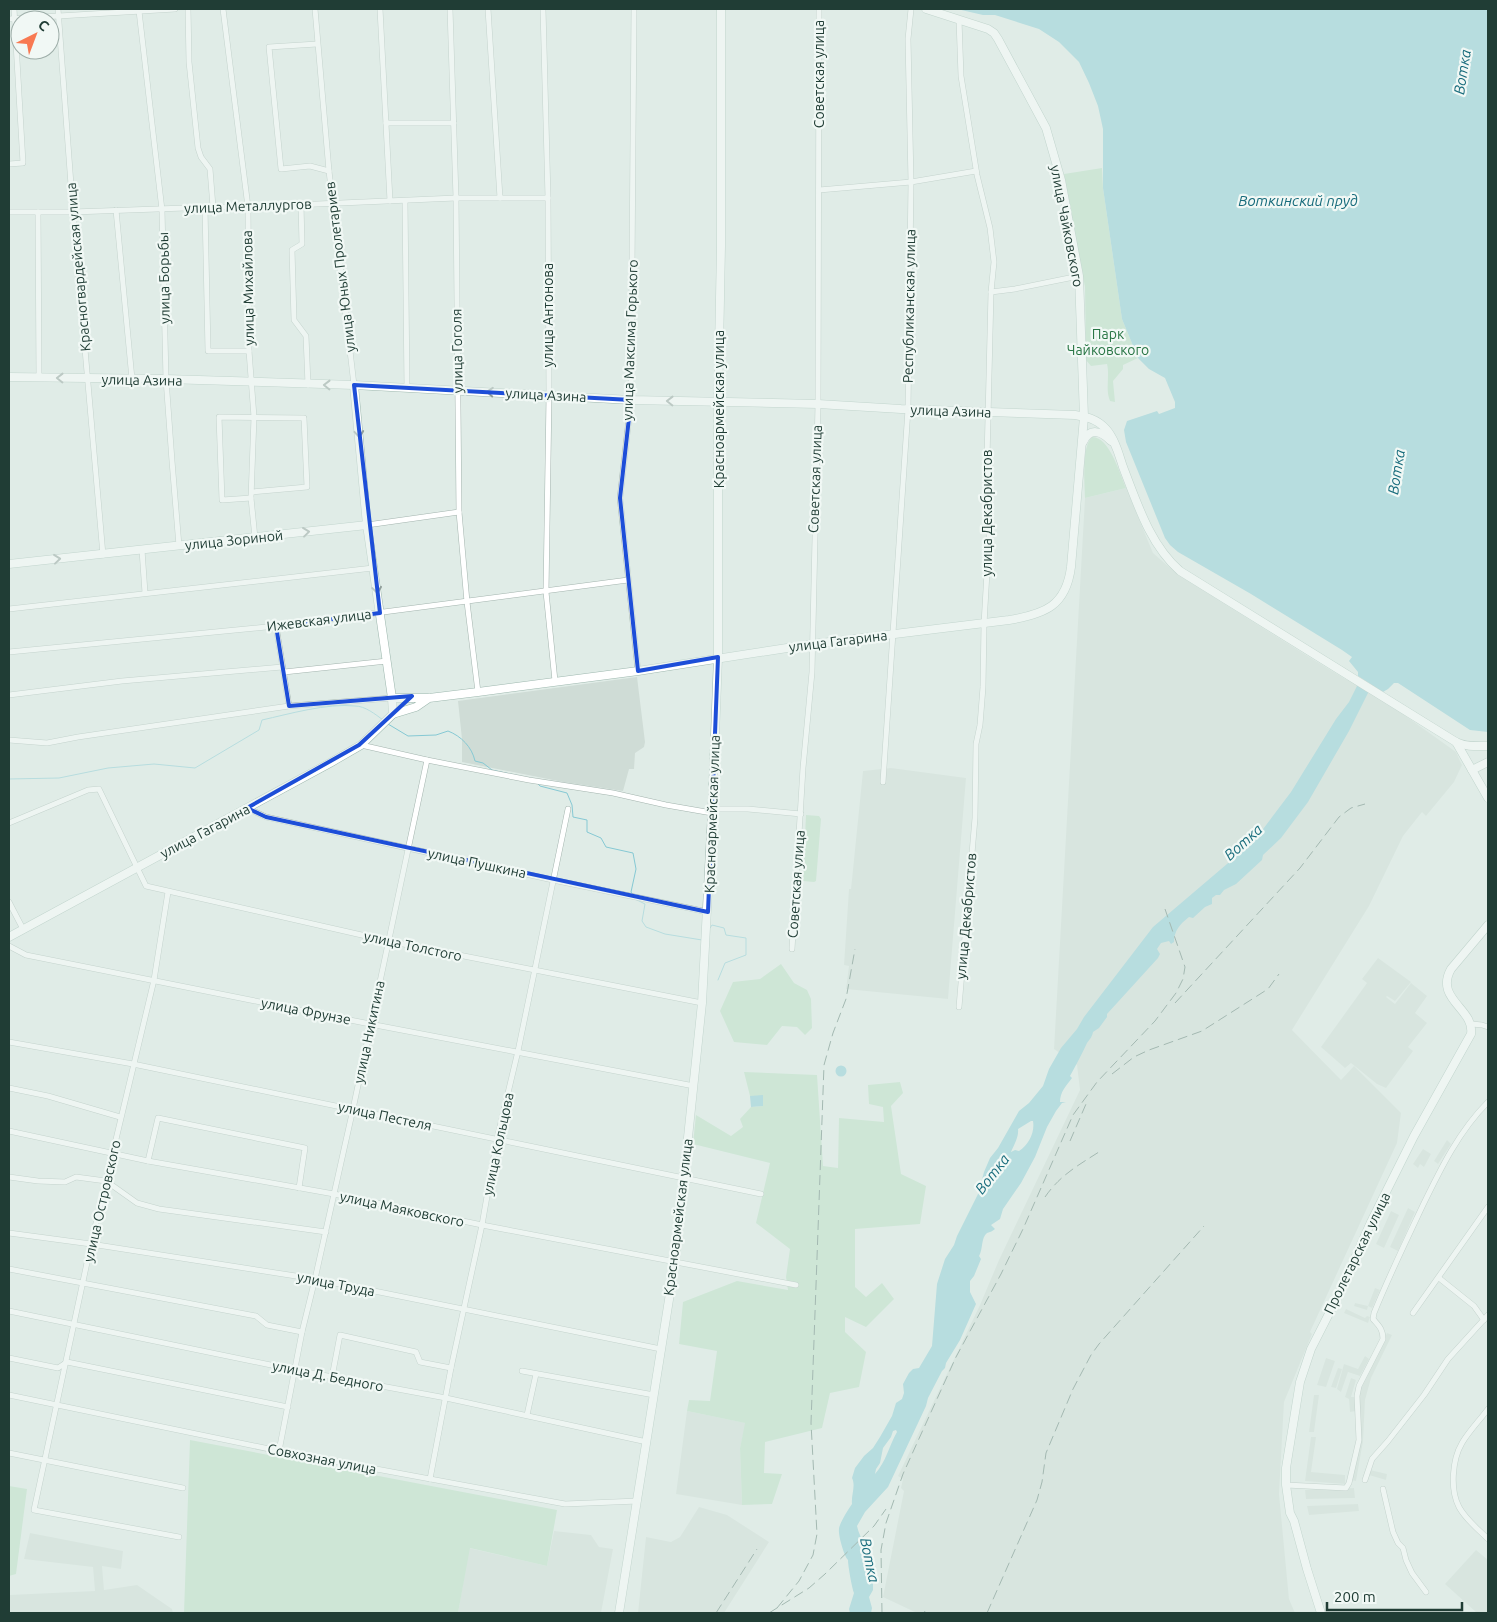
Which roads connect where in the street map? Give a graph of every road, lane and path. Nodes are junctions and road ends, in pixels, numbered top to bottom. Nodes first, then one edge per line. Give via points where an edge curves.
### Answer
1 (175, 9) edge
2 (188, 9) edge
3 (223, 9) edge
4 (315, 9) edge
5 (380, 9) edge
6 (450, 9) edge
7 (488, 9) edge
8 (543, 9) edge
9 (634, 9) edge
10 (721, 9) edge
11 (819, 9) edge
12 (911, 9) edge
13 (926, 9) edge
14 (139, 11) junction
15 (60, 16) edge
16 (959, 20) junction
17 (60, 42) edge
18 (317, 44) junction
19 (15, 60) edge
20 (386, 123) junction
21 (454, 123) junction
22 (9, 164) edge
23 (329, 171) junction
24 (976, 172) junction
25 (911, 182) junction
26 (819, 190) junction
27 (456, 198) junction
28 (500, 198) junction
29 (548, 198) junction
30 (390, 201) junction
31 (405, 201) junction
32 (333, 203) junction
33 (301, 205) junction
34 (213, 207) junction
35 (248, 207) junction
36 (205, 208) junction
37 (116, 210) junction
38 (162, 210) junction
39 (9, 212) edge
40 (38, 212) junction
41 (73, 212) junction
42 (1079, 276) junction
43 (991, 292) junction
44 (249, 351) junction
45 (9, 377) edge
46 (39, 378) junction
47 (88, 379) junction
48 (132, 379) junction
49 (166, 379) junction
50 (251, 383) junction
51 (308, 385) junction
52 (354, 385) junction
53 (408, 388) junction
54 (458, 390) junction
55 (548, 396) junction
56 (631, 400) junction
57 (718, 402) junction
58 (818, 404) junction
59 (908, 409) junction
60 (988, 413) junction
61 (254, 417) junction
62 (1084, 417) junction
63 (1114, 444) junction
64 (1081, 446) junction
65 (252, 495) junction
66 (459, 512) junction
67 (367, 525) junction
68 (254, 538) junction
69 (180, 546) junction
70 (142, 550) junction
71 (103, 555) junction
72 (9, 564) edge
73 (373, 568) junction
74 (628, 580) junction
75 (546, 592) junction
76 (145, 593) junction
77 (467, 602) junction
78 (9, 609) edge
79 (380, 613) junction
80 (984, 624) junction
81 (276, 626) junction
82 (893, 634) junction
83 (813, 644) junction
84 (9, 652) edge
85 (718, 658) junction
86 (387, 661) junction
87 (283, 670) junction
88 (638, 671) junction
89 (556, 681) junction
90 (478, 692) junction
91 (9, 695) edge
92 (392, 698) junction
93 (429, 698) junction
94 (289, 706) junction
95 (393, 714) junction
96 (9, 740) edge
97 (1456, 742) junction
98 (361, 745) junction
99 (1488, 746) edge
100 (427, 760) junction
101 (1488, 762) edge
102 (1472, 770) junction
103 (883, 782) dead end
104 (1488, 798) edge
105 (247, 808) junction
106 (568, 809) dead end
107 (712, 811) junction
108 (801, 814) junction
109 (9, 823) edge
110 (408, 848) junction
111 (137, 866) junction
112 (553, 880) junction
113 (168, 892) junction
114 (9, 902) edge
115 (708, 912) junction
116 (1488, 925) edge
117 (23, 930) junction
118 (9, 937) edge
119 (388, 941) junction
120 (9, 946) edge
121 (792, 949) dead end
122 (535, 971) junction
123 (154, 980) junction
124 (702, 1003) junction
125 (959, 1007) dead end
126 (370, 1024) junction
127 (1472, 1024) junction
128 (1488, 1027) edge
129 (9, 1042) edge
130 (518, 1051) junction
131 (133, 1064) junction
132 (694, 1086) junction
133 (9, 1088) edge
134 (1488, 1102) edge
135 (353, 1110) junction
136 (120, 1117) junction
137 (9, 1131) edge
138 (497, 1139) junction
139 (113, 1152) junction
140 (148, 1161) junction
141 (9, 1177) edge
142 (683, 1177) junction
143 (106, 1181) junction
144 (299, 1188) junction
145 (334, 1194) junction
146 (761, 1194) dead end
147 (1488, 1207) edge
148 (482, 1226) junction
149 (326, 1232) junction
150 (9, 1234) edge
151 (91, 1244) junction
152 (675, 1262) junction
153 (9, 1269) edge
154 (1439, 1278) junction
155 (316, 1279) junction
156 (84, 1282) junction
157 (796, 1285) dead end
158 (464, 1310) junction
159 (9, 1311) edge
160 (1413, 1313) dead end
161 (1488, 1315) edge
162 (1484, 1320) junction
163 (74, 1324) junction
164 (302, 1332) junction
165 (661, 1349) junction
166 (9, 1358) edge
167 (67, 1362) junction
168 (450, 1368) junction
169 (295, 1370) junction
170 (522, 1371) dead end
171 (536, 1374) junction
172 (332, 1377) junction
173 (9, 1395) edge
174 (654, 1395) junction
175 (446, 1398) junction
176 (56, 1404) junction
177 (288, 1407) junction
178 (1488, 1408) edge
179 (527, 1415) junction
180 (647, 1442) junction
181 (279, 1451) junction
182 (9, 1453) edge
183 (45, 1459) junction
184 (430, 1479) junction
185 (1365, 1480) dead end
186 (1286, 1486) junction
187 (183, 1488) dead end
188 (1383, 1489) dead end
189 (638, 1501) junction
190 (179, 1537) dead end
191 (1488, 1539) edge
192 (1426, 1592) dead end
193 (619, 1613) edge
194 (1321, 1613) edge

1 - 14 street
2 - 34 street via 189,62 198,148 210,169
3 - 35 street, улица Михайлова
4 - 18 street, улица Юных Пролетариев
5 - 20 street
6 - 21 street, улица Гоголя
7 - 28 street
8 - 29 street, улица Антонова
9 - 56 street, улица Максима Горького
10 - 57 main road, Красноармейская улица
11 - 26 street, Советская улица
12 - 25 street, Республиканская улица via 908,39
13 - 16 main road, улица Чайковского
14 - 15 street
14 - 38 street, улица Борьбы
16 - 24 street, улица Декабристов via 961,76
16 - 42 main road, улица Чайковского via 994,33 1046,128 1061,180
17 - 41 street, Красногвардейская улица
18 - 23 street, улица Юных Пролетариев
18 - 23 street via 269,47 281,169 310,166
19 - 22 street via 23,163
20 - 21 street
20 - 30 street
21 - 27 street, улица Гоголя
23 - 32 street, улица Юных Пролетариев
24 - 25 street
24 - 43 street, улица Декабристов via 990,228 994,262
25 - 26 street
25 - 59 street, Республиканская улица
26 - 58 street, Советская улица
27 - 28 street, улица Металлургов
27 - 31 street, улица Металлургов
27 - 54 street, улица Гоголя
28 - 29 street, улица Металлургов
29 - 55 street, улица Антонова
30 - 31 street, улица Металлургов
30 - 32 street, улица Металлургов
31 - 53 street
32 - 33 street, улица Металлургов
32 - 52 street, улица Юных Пролетариев
33 - 35 street, улица Металлургов
33 - 51 street via 302,244 292,250 294,320 306,336
34 - 35 street, улица Металлургов
34 - 36 street, улица Металлургов
35 - 44 street, улица Михайлова
36 - 38 street, улица Металлургов
36 - 44 street via 208,351
37 - 38 street, улица Металлургов
37 - 41 street, улица Металлургов
37 - 48 street
38 - 49 street, улица Борьбы
39 - 40 street, улица Металлургов
40 - 41 street, улица Металлургов
40 - 46 street
41 - 47 street, Красногвардейская улица
42 - 43 street
42 - 62 main road, улица Чайковского
43 - 60 street, улица Декабристов
44 - 50 street, улица Михайлова
45 - 46 main road, улица Азина
47 -> 46 main road, улица Азина
47 - 48 main road, улица Азина
47 - 71 street, Красногвардейская улица
48 - 49 main road, улица Азина
49 - 50 main road, улица Азина
49 - 69 street, улица Борьбы
50 - 51 main road, улица Азина
50 - 61 street, улица Михайлова
52 -> 51 main road, улица Азина
52 - 53 main road, улица Азина
52 -> 67 main road, улица Юных Пролетариев
53 - 54 main road, улица Азина
55 -> 54 main road, улица Азина
54 - 66 street, улица Гоголя
55 - 56 main road, улица Азина
55 - 75 street, улица Антонова
57 -> 56 main road, улица Азина
56 - 74 street, улица Максима Горького via 620,498
57 - 58 main road, улица Азина
57 - 85 main road, Красноармейская улица
58 - 59 main road, улица Азина
58 - 83 street, Советская улица
59 - 60 main road, улица Азина
59 - 82 street, Республиканская улица
60 - 62 main road, улица Азина
60 - 80 street, улица Декабристов via 986,501 990,520
61 - 65 street, улица Михайлова
61 - 65 street via 219,417 222,500
61 - 65 street via 304,418 307,487
62 - 63 main road via 1100,423
62 - 64 main road, улица Гагарина
63 - 64 main road via 1097,432 1088,435
63 - 97 main road via 1154,540 1173,566
64 - 80 main road, улица Гагарина via 1071,567 1066,589 1055,604 1036,614
65 - 68 street, улица Михайлова
66 - 67 street, улица Зориной
66 - 77 street, улица Гоголя
68 -> 67 main road, улица Зориной
67 - 73 main road, улица Юных Пролетариев
68 - 69 main road, улица Зориной
69 - 70 main road, улица Зориной
70 - 71 main road, улица Зориной
70 - 76 street
72 -> 71 main road, улица Зориной
73 - 76 street
73 -> 79 main road, улица Юных Пролетариев
74 - 75 street, Ижевская улица
74 - 88 street, улица Максима Горького
75 - 77 street, Ижевская улица
75 - 89 street, улица Антонова
76 - 78 street
77 - 79 street, Ижевская улица
77 - 90 street, улица Гоголя
79 - 81 street, Ижевская улица
79 - 86 main road, улица Юных Пролетариев
80 - 82 main road, улица Гагарина
80 - 125 street, улица Декабристов via 975,818
81 - 84 street, Ижевская улица
81 - 87 street
82 - 83 main road, улица Гагарина
82 - 103 street, Республиканская улица
83 - 85 main road, улица Гагарина
83 - 108 street, Советская улица
85 - 88 main road, улица Гагарина
85 - 107 main road, Красноармейская улица
86 - 87 street
86 - 92 main road, улица Юных Пролетариев
87 - 91 street via 122,681
87 - 94 street
88 - 89 main road, улица Гагарина
89 - 90 main road, улица Гагарина
90 - 93 main road, улица Гагарина
92 - 93 main road
92 - 94 street
92 - 95 main road, улица Юных Пролетариев
93 - 95 main road via 416,707
94 - 96 street via 47,743
95 - 98 main road, улица Гагарина
97 - 99 main road
97 - 102 main road
98 - 100 street
98 - 105 main road, улица Гагарина
100 - 107 street
100 - 110 street, улица Никитина
101 - 102 main road
102 - 104 main road
105 - 110 street, улица Пушкина via 266,817
105 - 111 main road, улица Гагарина
106 - 112 street, улица Кольцова
107 - 108 street via 748,809
107 - 115 main road, Красноармейская улица
108 - 121 street, Советская улица
109 - 111 street via 88,790 99,789
110 - 112 street, улица Пушкина
110 - 119 street, улица Никитина
111 - 113 street, улица Толстого via 146,886
111 - 117 main road, улица Гагарина
112 - 115 street, улица Пушкина
112 - 122 street, улица Кольцова
113 - 119 street, улица Толстого
113 - 123 street, улица Островского
114 - 117 street
115 - 124 main road, Красноармейская улица
116 - 127 main road via 1446,977 1450,994
117 - 118 main road, улица Гагарина
119 - 122 street, улица Толстого
119 - 126 street, улица Никитина
120 - 123 street, улица Фрунзе via 26,955
122 - 124 street, улица Толстого
122 - 130 street, улица Кольцова
123 - 126 street, улица Фрунзе
123 - 131 street, улица Островского
124 - 132 main road, Красноармейская улица
126 - 130 street, улица Фрунзе
126 - 135 street, улица Никитина
127 - 128 street
127 - 186 main road, Пролетарская улица via 1471,1034 1414,1136 1311,1349 1300,1382
129 - 131 street, улица Пестеля
130 - 132 street, улица Фрунзе
130 - 138 street, улица Кольцова
131 - 135 street, улица Пестеля
131 - 136 street, улица Островского
132 - 142 main road, Красноармейская улица
133 - 136 street
134 - 186 street via 1475,1115 1436,1176 1374,1313 1373,1319 1380,1327 1383,1339 1359,1386 1358,1440 1349,1483 1346,1488
135 - 138 street, улица Пестеля
135 - 145 street, улица Никитина
136 - 139 street, улица Островского
137 - 139 street, улица Маяковского
138 - 142 street, улица Пестеля
138 - 148 street, улица Кольцова
139 - 140 street, улица Маяковского
139 - 143 street, улица Островского
140 - 144 street, улица Маяковского
140 - 144 street via 158,1118 305,1148
141 - 143 street via 38,1181 65,1182 76,1177
142 - 146 street, улица Пестеля
142 - 152 main road, Красноармейская улица
143 - 149 street via 137,1203 159,1209
143 - 151 street, улица Островского
144 - 145 street, улица Маяковского
145 - 148 street, улица Маяковского
145 - 149 street, улица Никитина
147 - 154 street
148 - 152 street, улица Маяковского
148 - 158 street, улица Кольцова
149 - 155 street, улица Никитина
150 - 151 street, улица Труда
151 - 155 street, улица Труда
151 - 156 street, улица Островского
152 - 157 street, улица Маяковского
152 - 165 main road, Красноармейская улица
153 - 156 street
154 - 160 street
154 - 162 street via 1474,1306
155 - 158 street, улица Труда
155 - 164 street, улица Никитина
156 - 163 street, улица Островского
156 - 164 street via 256,1316 267,1325
158 - 165 street, улица Труда
158 - 168 street, улица Кольцова
159 - 163 street, улица Д. Бедного
161 - 162 street
162 - 185 street via 1448,1359 1424,1395 1372,1459
163 - 167 street, улица Островского
163 - 169 street, улица Д. Бедного
164 - 169 street, улица Никитина
165 - 174 main road, Красноармейская улица
166 - 167 street via 58,1368
167 - 176 street, улица Островского
167 - 177 street
168 - 172 street via 420,1362 416,1352 340,1335
168 - 175 street, улица Кольцова
169 - 172 street, улица Д. Бедного
169 - 177 street, улица Никитина
170 - 171 street
171 - 174 street
171 - 179 street
172 - 175 street, улица Д. Бедного
173 - 176 street, Совхозная улица
174 - 180 main road, Красноармейская улица
175 - 179 street, улица Д. Бедного
175 - 184 street, улица Кольцова
176 - 181 street, Совхозная улица
176 - 183 street, улица Островского
177 - 181 street, улица Никитина
178 - 191 street via 1462,1442 1455,1457 1454,1472 1456,1500 1474,1526
179 - 180 street, улица Д. Бедного
180 - 189 main road, Красноармейская улица
181 - 184 street, Совхозная улица
182 - 183 street
183 - 187 street
183 - 190 street, улица Островского via 34,1510
184 - 189 street, Совхозная улица via 565,1504
186 - 194 main road, Пролетарская улица via 1290,1513
188 - 192 street via 1393,1532 1412,1573
189 - 193 main road, Красноармейская улица

